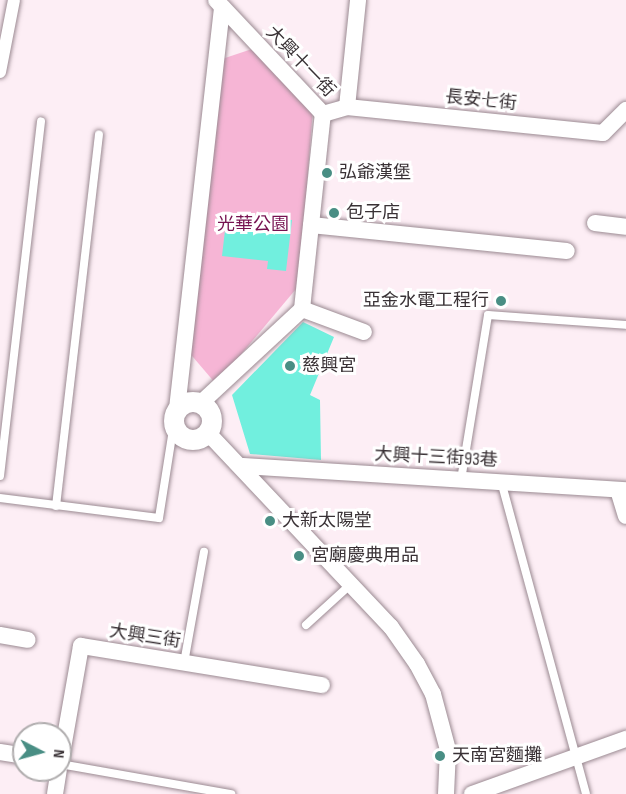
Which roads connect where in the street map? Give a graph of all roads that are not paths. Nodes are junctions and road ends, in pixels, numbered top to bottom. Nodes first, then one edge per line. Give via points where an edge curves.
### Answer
1 (14, 0) edge
2 (358, 0) edge
3 (219, 4) edge
4 (0, 72) edge
5 (347, 107) junction
6 (626, 110) edge
7 (323, 114) junction
8 (40, 121) dead end
9 (99, 134) dead end
10 (596, 223) dead end
11 (311, 225) junction
12 (626, 227) edge
13 (567, 251) dead end
14 (302, 309) junction
15 (626, 325) edge
16 (364, 332) dead end
17 (201, 403) junction
18 (175, 416) junction
19 (208, 433) junction
20 (243, 466) junction
21 (0, 476) edge
22 (461, 480) junction
23 (501, 481) junction
24 (622, 490) edge
25 (0, 498) edge
26 (56, 506) junction
27 (626, 516) edge
28 (204, 552) dead end
29 (351, 585) junction
30 (306, 625) dead end
31 (0, 635) edge
32 (28, 639) dead end
33 (184, 663) junction
34 (322, 685) dead end
35 (67, 722) edge
36 (626, 739) edge
37 (575, 757) junction
38 (72, 766) edge
39 (231, 794) edge
40 (446, 794) edge
41 (472, 794) edge
42 (586, 794) edge

1 - 4 street
2 - 5 street
3 - 7 street, 大興十一街
3 - 18 street, 大興十一街
5 - 6 street, 長安七街 via 603,133
5 - 7 street, 長安七街
7 - 11 street, 大興十一街
8 - 21 lane
9 - 26 lane
10 - 12 street
11 - 13 street
11 - 14 street, 大興十一街
14 - 16 street
14 - 17 street
15 - 22 lane via 488,315
17 - 18 street via 189,401
17 - 19 street via 213,418
18 - 19 street via 177,432 190,440
18 - 26 lane via 159,518
19 - 20 street
20 - 22 street, 大興十三街93巷
20 - 29 street
22 - 23 street, 大興十三街93巷
23 - 24 street, 大興十三街93巷
23 - 37 lane
24 - 27 street
25 - 26 lane
28 - 33 lane
29 - 30 lane
29 - 40 street via 391,627 433,694 448,750
31 - 32 street
33 - 34 street, 大興三街
33 - 35 street, 大興三街 via 81,646
36 - 37 street
37 - 41 street
37 - 42 lane
38 - 39 lane

